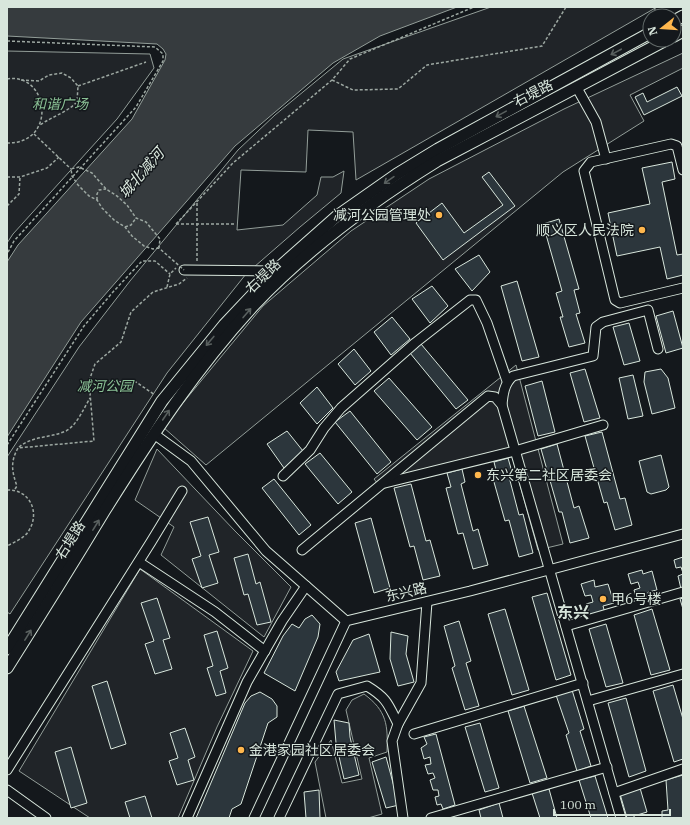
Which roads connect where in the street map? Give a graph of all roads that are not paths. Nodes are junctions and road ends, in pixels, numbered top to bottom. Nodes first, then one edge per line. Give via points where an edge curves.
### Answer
1 (642, 37) edge
2 (651, 48) edge
3 (577, 88) junction
4 (606, 159) junction
5 (683, 170) edge
6 (181, 268) road end
7 (274, 271) junction
8 (683, 288) edge
9 (658, 349) dead end
10 (507, 381) junction
11 (502, 405) junction
12 (603, 425) dead end
13 (154, 434) junction
14 (516, 451) junction
15 (283, 476) dead end
16 (382, 484) junction
17 (182, 491) dead end
18 (683, 534) edge
19 (302, 550) dead end
20 (139, 562) junction
21 (550, 570) junction
22 (306, 586) junction
23 (683, 592) edge
24 (427, 602) junction
25 (346, 621) junction
26 (566, 626) junction
27 (7, 648) edge
28 (264, 651) junction
29 (7, 668) edge
30 (683, 674) edge
31 (583, 683) junction
32 (588, 701) junction
33 (398, 724) junction
34 (414, 734) dead end
35 (607, 767) junction
36 (683, 769) edge
37 (7, 770) edge
38 (7, 790) edge
39 (614, 793) junction
40 (46, 818) edge
41 (187, 818) edge
42 (254, 818) edge
43 (279, 818) edge
44 (404, 818) edge
45 (431, 818) edge
46 (621, 818) edge

1 -> 7 main road, 右堤路 via 397,174 337,216
2 - 3 main road, 右堤路
3 - 4 street via 596,122
13 -> 3 main road, 右堤路 via 186,387 254,305 339,228 402,182
4 - 5 street via 671,144 677,146
4 - 8 street via 591,162 584,171 615,300 620,303
6 - 7 street
7 -> 27 main road, 右堤路 via 224,325 162,401
9 - 10 street via 648,310 603,322 596,327 593,356 523,372
10 - 11 street
10 - 15 street via 487,323 476,300 470,300 414,343 340,408 310,450
11 - 14 street
11 - 16 street via 495,397 488,396
12 - 14 street
13 - 22 street via 190,461 266,552
29 -> 13 main road, 右堤路
14 - 16 street
14 - 21 street
16 - 19 street
17 - 20 street
18 - 21 street, 东兴路
20 - 28 street via 215,612
20 - 37 street
21 - 24 street, 东兴路
21 - 26 street
22 - 25 street
22 - 28 street
23 - 26 street
24 - 25 street, 东兴路
24 - 33 street via 421,684
25 - 42 street
26 - 31 street
28 - 41 street via 247,682
30 - 32 street
31 - 32 street
31 - 34 street
32 - 35 street
33 - 43 street via 382,694 367,686 338,694
33 - 44 street via 392,741
35 - 39 street
35 - 45 street
36 - 39 street
38 - 40 street
39 - 46 street

